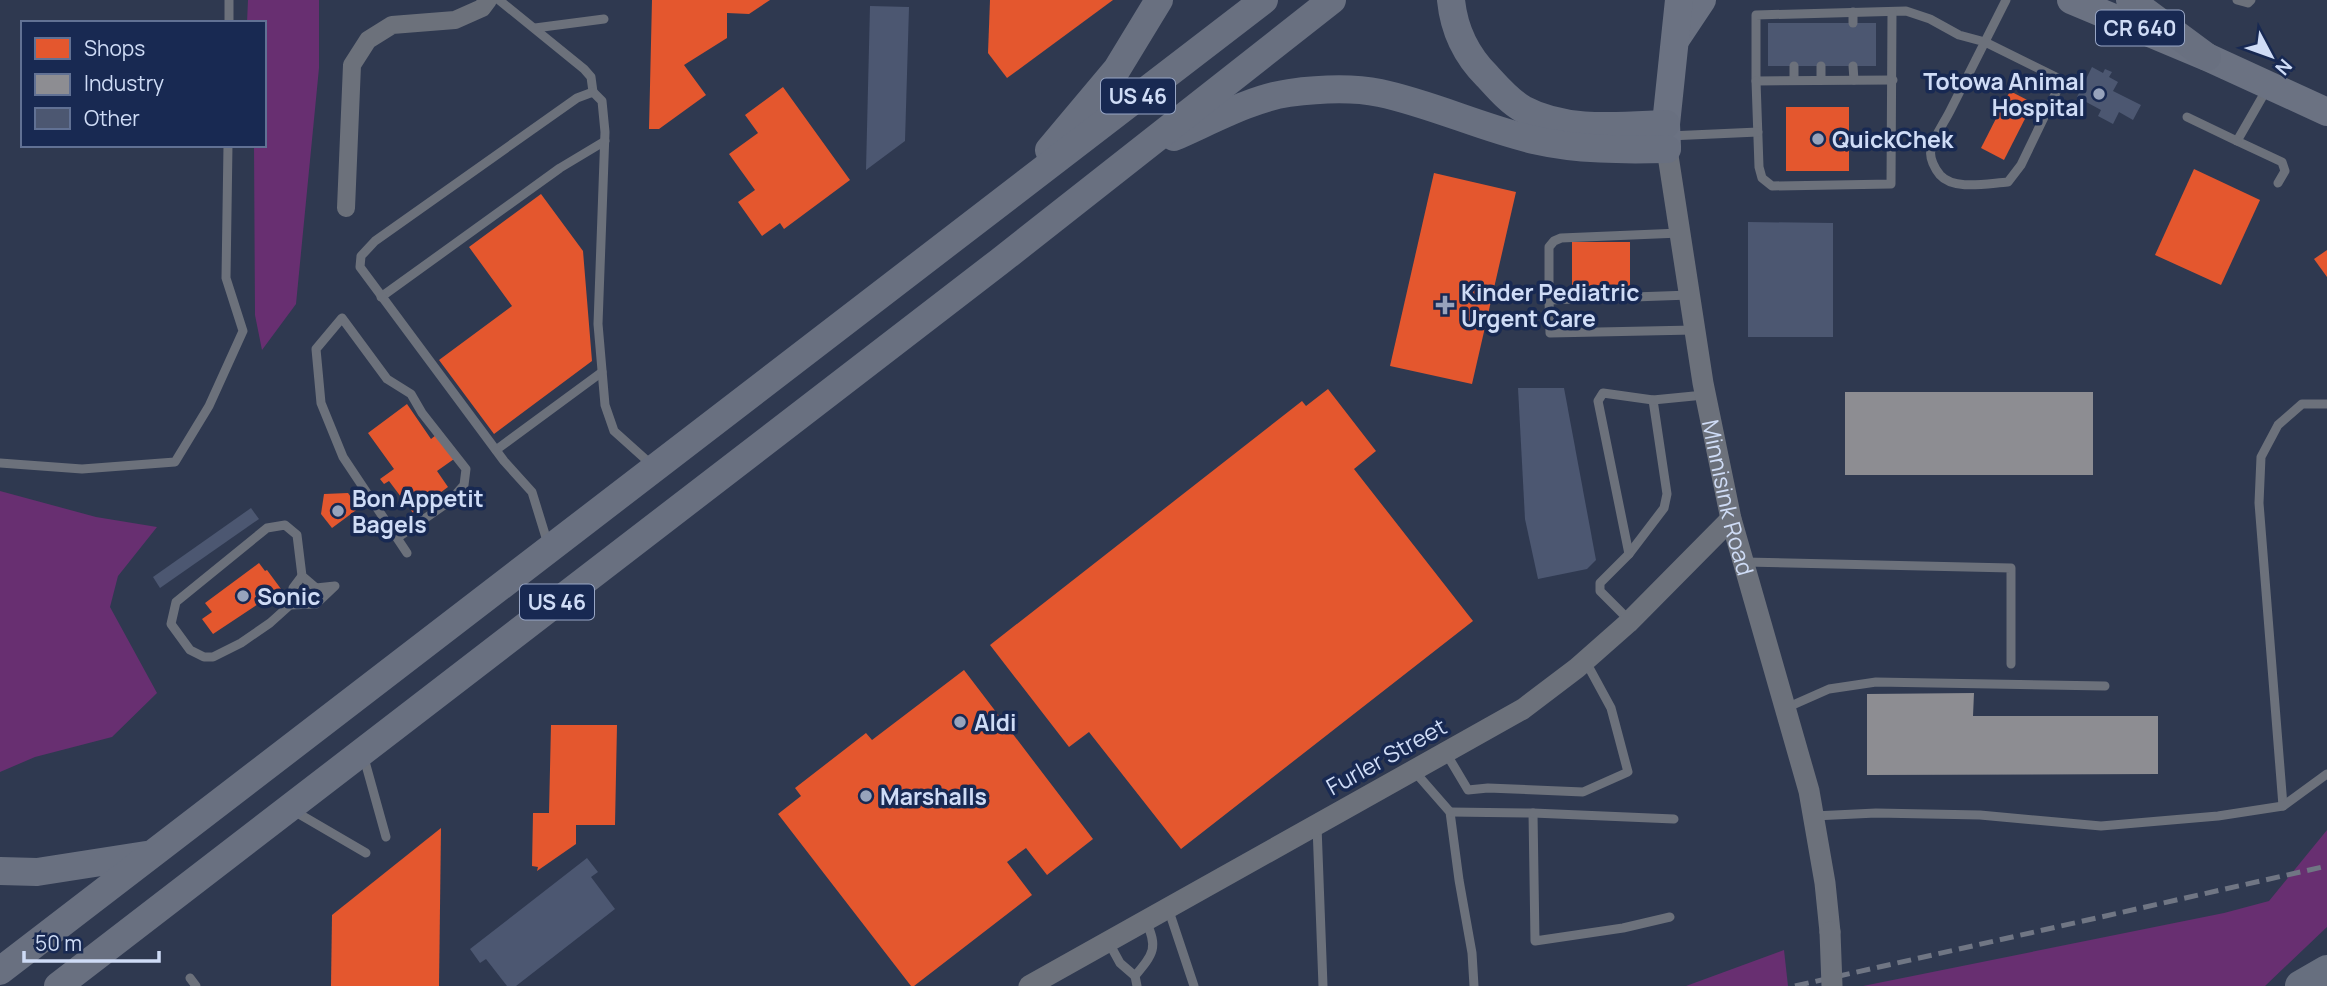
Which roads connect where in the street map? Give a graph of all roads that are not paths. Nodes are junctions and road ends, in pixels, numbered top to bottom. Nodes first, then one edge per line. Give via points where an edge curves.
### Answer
1 (229, 0) edge
2 (488, 0) edge
3 (499, 0) edge
4 (1159, 0) edge
5 (1264, 0) edge
6 (1332, 0) edge
7 (1451, 0) edge
8 (1679, 0) edge
9 (1702, 0) edge
10 (2006, 0) edge
11 (2071, 0) edge
12 (2130, 0) edge
13 (2237, 0) edge
14 (2251, 0) edge
15 (1853, 12) junction
16 (1892, 12) junction
17 (604, 19) dead end
18 (229, 21) edge
19 (1853, 23) dead end
20 (535, 28) junction
21 (1985, 42) junction
22 (1673, 45) junction
23 (2207, 57) junction
24 (1794, 66) dead end
25 (1821, 66) dead end
26 (1853, 66) dead end
27 (1893, 79) junction
28 (1794, 80) junction
29 (1821, 80) junction
30 (1854, 80) junction
31 (1756, 81) junction
32 (2269, 86) junction
33 (593, 92) junction
34 (2327, 112) edge
35 (2187, 117) dead end
36 (1758, 132) junction
37 (1666, 137) junction
38 (605, 141) junction
39 (2237, 141) junction
40 (228, 147) edge
41 (1140, 152) junction
42 (2278, 183) dead end
43 (1013, 192) junction
44 (346, 208) dead end
45 (1681, 233) junction
46 (1689, 295) junction
47 (382, 296) junction
48 (1549, 300) junction
49 (1695, 330) junction
50 (602, 372) junction
51 (1706, 394) junction
52 (1653, 400) junction
53 (2327, 404) edge
54 (496, 450) junction
55 (0, 463) edge
56 (654, 468) junction
57 (1731, 519) junction
58 (397, 538) junction
59 (549, 548) junction
60 (407, 553) dead end
61 (1629, 554) junction
62 (1743, 562) junction
63 (302, 576) junction
64 (290, 605) junction
65 (1630, 621) junction
66 (1585, 661) junction
67 (2011, 664) dead end
68 (2105, 686) dead end
69 (1786, 708) junction
70 (362, 751) junction
71 (1446, 752) junction
72 (1413, 770) junction
73 (2327, 774) edge
74 (2283, 806) junction
75 (289, 809) junction
76 (1450, 813) junction
77 (1533, 813) junction
78 (1814, 816) junction
79 (1674, 818) dead end
80 (1317, 824) junction
81 (386, 837) dead end
82 (366, 853) dead end
83 (151, 855) junction
84 (0, 871) edge
85 (1168, 908) junction
86 (1670, 917) dead end
87 (1146, 920) junction
88 (1108, 942) junction
89 (0, 971) edge
90 (2327, 971) edge
91 (1135, 976) junction
92 (58, 986) edge
93 (1029, 986) edge
94 (1137, 986) edge
95 (1194, 986) edge
96 (1323, 986) edge
97 (1474, 986) edge
98 (1832, 986) edge
99 (2301, 986) edge

1 - 18 lane
2 - 44 street via 482,8 454,20 392,25 368,40 352,65
3 - 20 lane
4 - 43 highway via 1117,69
5 - 43 highway, US 46
6 - 41 highway, US 46
7 - 37 highway via 1464,45 1479,68 1521,108 1560,123
8 - 22 main road, Minnisink Road
9 - 22 main road
10 - 21 lane
11 - 23 main road, CR 640
12 - 23 highway
13 - 14 lane
15 - 16 lane
15 - 19 lane
15 - 31 lane via 1793,19 1756,15
16 - 21 lane via 1906,11
16 - 27 lane
17 - 20 lane
20 - 33 lane via 584,69 591,77
21 - 21 lane via 1930,150 1941,176 1954,183 2008,182 2021,165 2062,80
22 - 37 main road, Minnisink Road
23 - 32 main road, CR 640
24 - 28 lane
25 - 29 lane
26 - 30 lane
27 - 30 lane
27 - 36 lane via 1891,184 1772,186 1762,178 1759,167
28 - 29 lane
28 - 31 lane
29 - 30 lane
31 - 36 lane
32 - 34 main road, CR 640
32 - 39 lane
33 - 38 lane via 602,101
33 - 47 lane via 577,97 375,241 361,256 360,267
35 - 39 lane
36 - 37 lane
37 - 41 highway via 1615,151 1558,145 1380,93 1344,89 1286,93
37 - 45 street, Minnisink Road
38 - 47 lane via 560,168
38 - 50 lane via 598,324
39 - 42 lane via 2282,162 2285,171
40 - 55 lane via 226,278 243,331 209,406 175,462 82,469
41 - 70 highway, US 46
43 - 56 highway, US 46
45 - 46 street, Minnisink Road
45 - 48 lane via 1554,241 1549,247
46 - 48 lane
46 - 49 street, Minnisink Road
47 - 54 lane
48 - 49 lane via 1550,333
49 - 51 street, Minnisink Road
50 - 54 lane
50 - 56 lane via 605,405 614,431
51 - 52 lane
51 - 57 street, Minnisink Road
52 - 61 lane via 1667,494 1664,508
52 - 61 lane via 1602,393 1598,401
53 - 74 lane via 2302,404 2278,425 2261,457 2259,503
54 - 59 lane via 532,492
56 - 59 highway, US 46
57 - 62 street, Minnisink Road
57 - 65 street, Furler Street
58 - 58 lane via 450,501 464,485 466,469 411,394 387,379 342,318 316,349 321,403 343,457
58 - 60 lane
59 - 83 highway, US 46
61 - 65 lane via 1600,583 1600,592
62 - 67 lane via 2011,568
62 - 69 street, Minnisink Road
63 - 64 lane via 293,588
63 - 64 lane via 316,588 335,586 316,604
63 - 64 lane via 297,535 285,524 267,528 176,602 171,624 190,650 213,657 241,643
65 - 66 street, Furler Street
66 - 71 street, Furler Street via 1523,709
66 - 71 lane via 1611,708 1628,772 1583,792 1468,790
68 - 69 lane via 1876,681 1829,688
69 - 78 street, Minnisink Road
70 - 75 highway, US 46
70 - 81 lane
71 - 72 street, Furler Street
72 - 76 lane
72 - 80 street, Furler Street
73 - 74 lane
74 - 78 lane via 2101,826 1980,815
75 - 82 lane
75 - 92 highway, US 46
76 - 77 lane
76 - 97 lane
77 - 79 lane
77 - 86 lane via 1535,941
78 - 98 street, Minnisink Road, bridge via 1825,883
80 - 85 street, Furler Street
80 - 96 lane
83 - 84 highway via 48,870
83 - 89 highway, US 46
85 - 87 street, Furler Street
85 - 95 lane
87 - 88 street, Furler Street
87 - 91 lane via 1154,940 1150,958
88 - 91 lane via 1120,963
88 - 93 street, Furler Street
90 - 99 highway
91 - 94 lane

